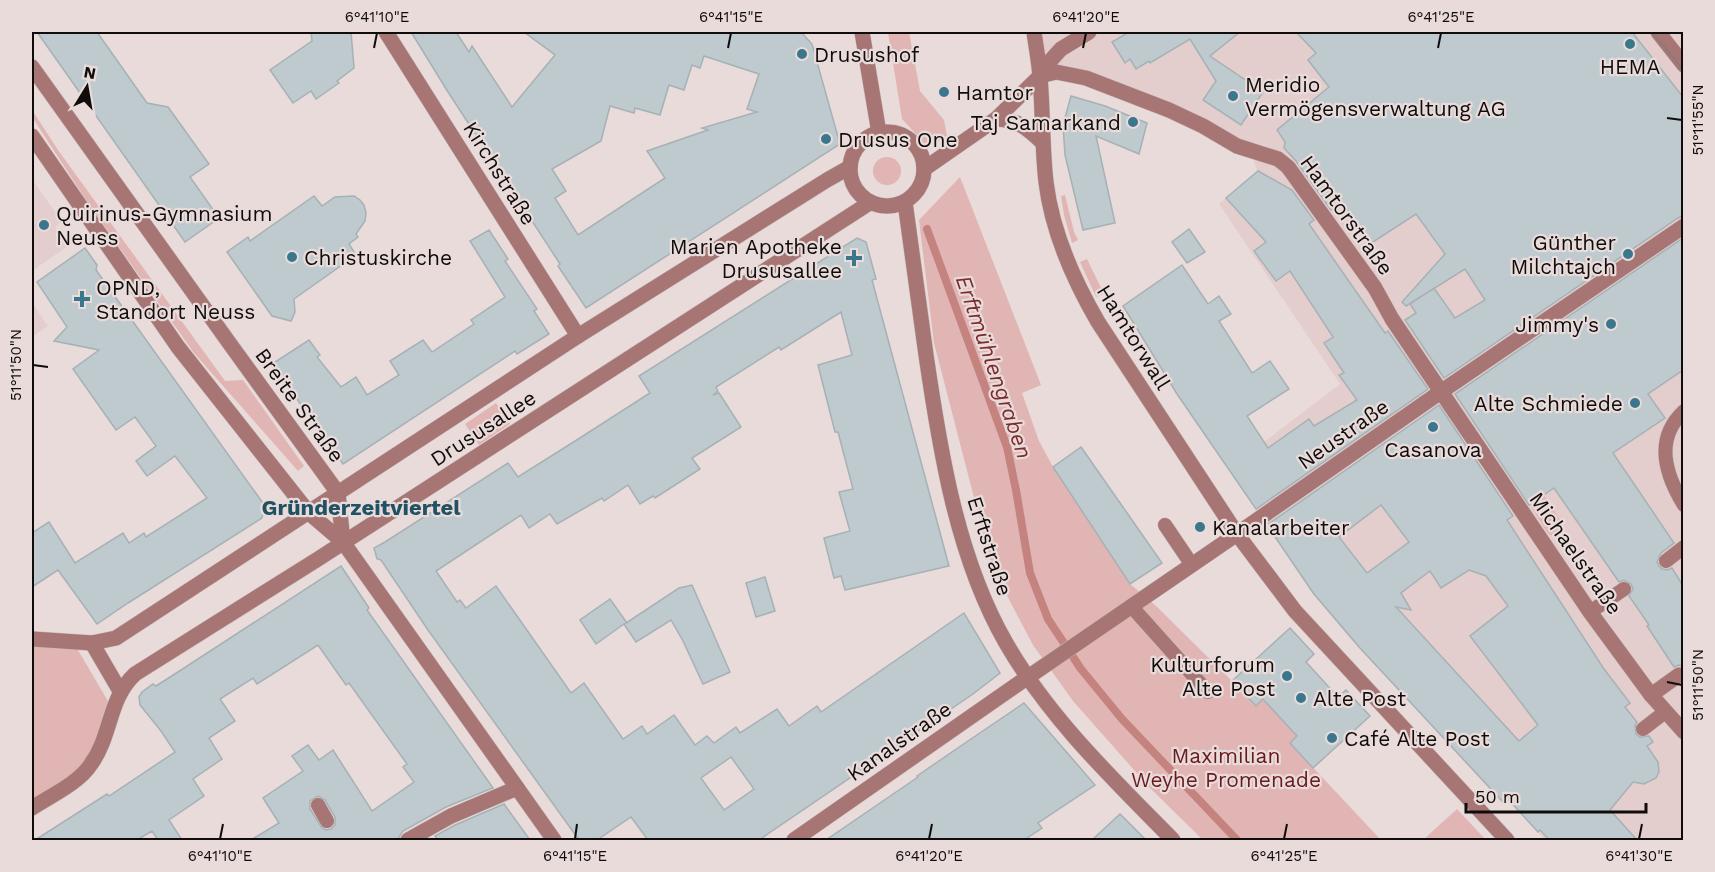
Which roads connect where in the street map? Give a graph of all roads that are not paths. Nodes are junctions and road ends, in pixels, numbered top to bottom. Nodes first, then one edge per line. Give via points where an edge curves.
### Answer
1 (386, 32) edge
2 (862, 32) edge
3 (1034, 32) edge
4 (1089, 32) edge
5 (1658, 32) edge
6 (1683, 65) edge
7 (32, 67) edge
8 (1040, 76) junction
9 (996, 119) junction
10 (879, 133) junction
11 (32, 136) edge
12 (1043, 143) junction
13 (850, 167) junction
14 (924, 169) junction
15 (871, 202) junction
16 (904, 202) junction
17 (1683, 226) edge
18 (578, 336) junction
19 (1442, 391) junction
20 (1683, 411) edge
21 (338, 493) junction
22 (1683, 505) edge
23 (309, 513) junction
24 (1165, 525) dead end
25 (1237, 534) junction
26 (344, 542) junction
27 (1683, 547) edge
28 (1666, 561) dead end
29 (1192, 565) junction
30 (1624, 589) dead end
31 (1131, 606) junction
32 (1590, 612) junction
33 (32, 639) edge
34 (92, 643) junction
35 (1680, 675) dead end
36 (1027, 677) junction
37 (120, 691) junction
38 (1208, 692) dead end
39 (1650, 695) junction
40 (1665, 712) junction
41 (1643, 729) dead end
42 (1683, 732) edge
43 (517, 788) junction
44 (318, 805) dead end
45 (32, 808) edge
46 (327, 821) dead end
47 (408, 840) edge
48 (554, 840) edge
49 (794, 840) edge
50 (1173, 840) edge
51 (1507, 840) edge

1 - 18 street, Kirchstraße
2 - 10 street
3 - 8 street, Hamtorwall
4 - 8 street via 1061,50
5 - 6 street
7 - 21 street, Breite Straße
8 - 9 street
8 - 12 street, Hamtorwall
8 - 19 street, Hamtorstraße via 1056,72 1086,78 1177,113 1238,146 1278,159 1296,177 1375,288
9 - 12 street via 1019,123
9 - 14 street
10 - 13 street via 859,145
10 - 14 street via 890,132 910,140 923,158
11 - 23 street, Breite Straße via 178,346
12 - 25 street, Hamtorwall via 1046,183 1056,228 1086,301
13 - 15 street via 855,188
13 - 18 street, Drususallee
14 - 16 street via 919,188
15 - 16 street via 882,206
15 - 26 street, Drususallee
16 - 36 street, Erftstraße via 948,484 965,545 991,613
17 - 19 street, Neustraße
18 - 21 street, Drususallee
19 - 25 street, Neustraße
19 - 32 street, Michaelstraße
20 - 22 lane via 1668,432 1665,457
21 - 23 street, Drususallee
21 - 26 street, Breite Straße
23 - 26 street, Breite Straße
23 - 34 street, Drususallee via 116,638
24 - 29 lane
25 - 29 street, Neustraße
25 - 51 street, Hamtorwall via 1295,611
26 - 37 street, Drususallee via 135,674
26 - 43 street, Breite Straße
27 - 28 lane
29 - 31 street, Neustraße
30 - 32 lane
31 - 36 street, Neustraße
31 - 38 lane
32 - 39 street, Michaelstraße
33 - 34 street, Drususallee
34 - 37 street
35 - 39 street
36 - 49 street, Kanalstraße
36 - 50 street, Erftstraße via 1110,777
37 - 45 street, Drususallee via 92,764
39 - 40 street, Michaelstraße
40 - 41 lane
40 - 42 street, Michaelstraße
43 - 47 street via 451,816
43 - 48 street, Breite Straße
44 - 46 lane

